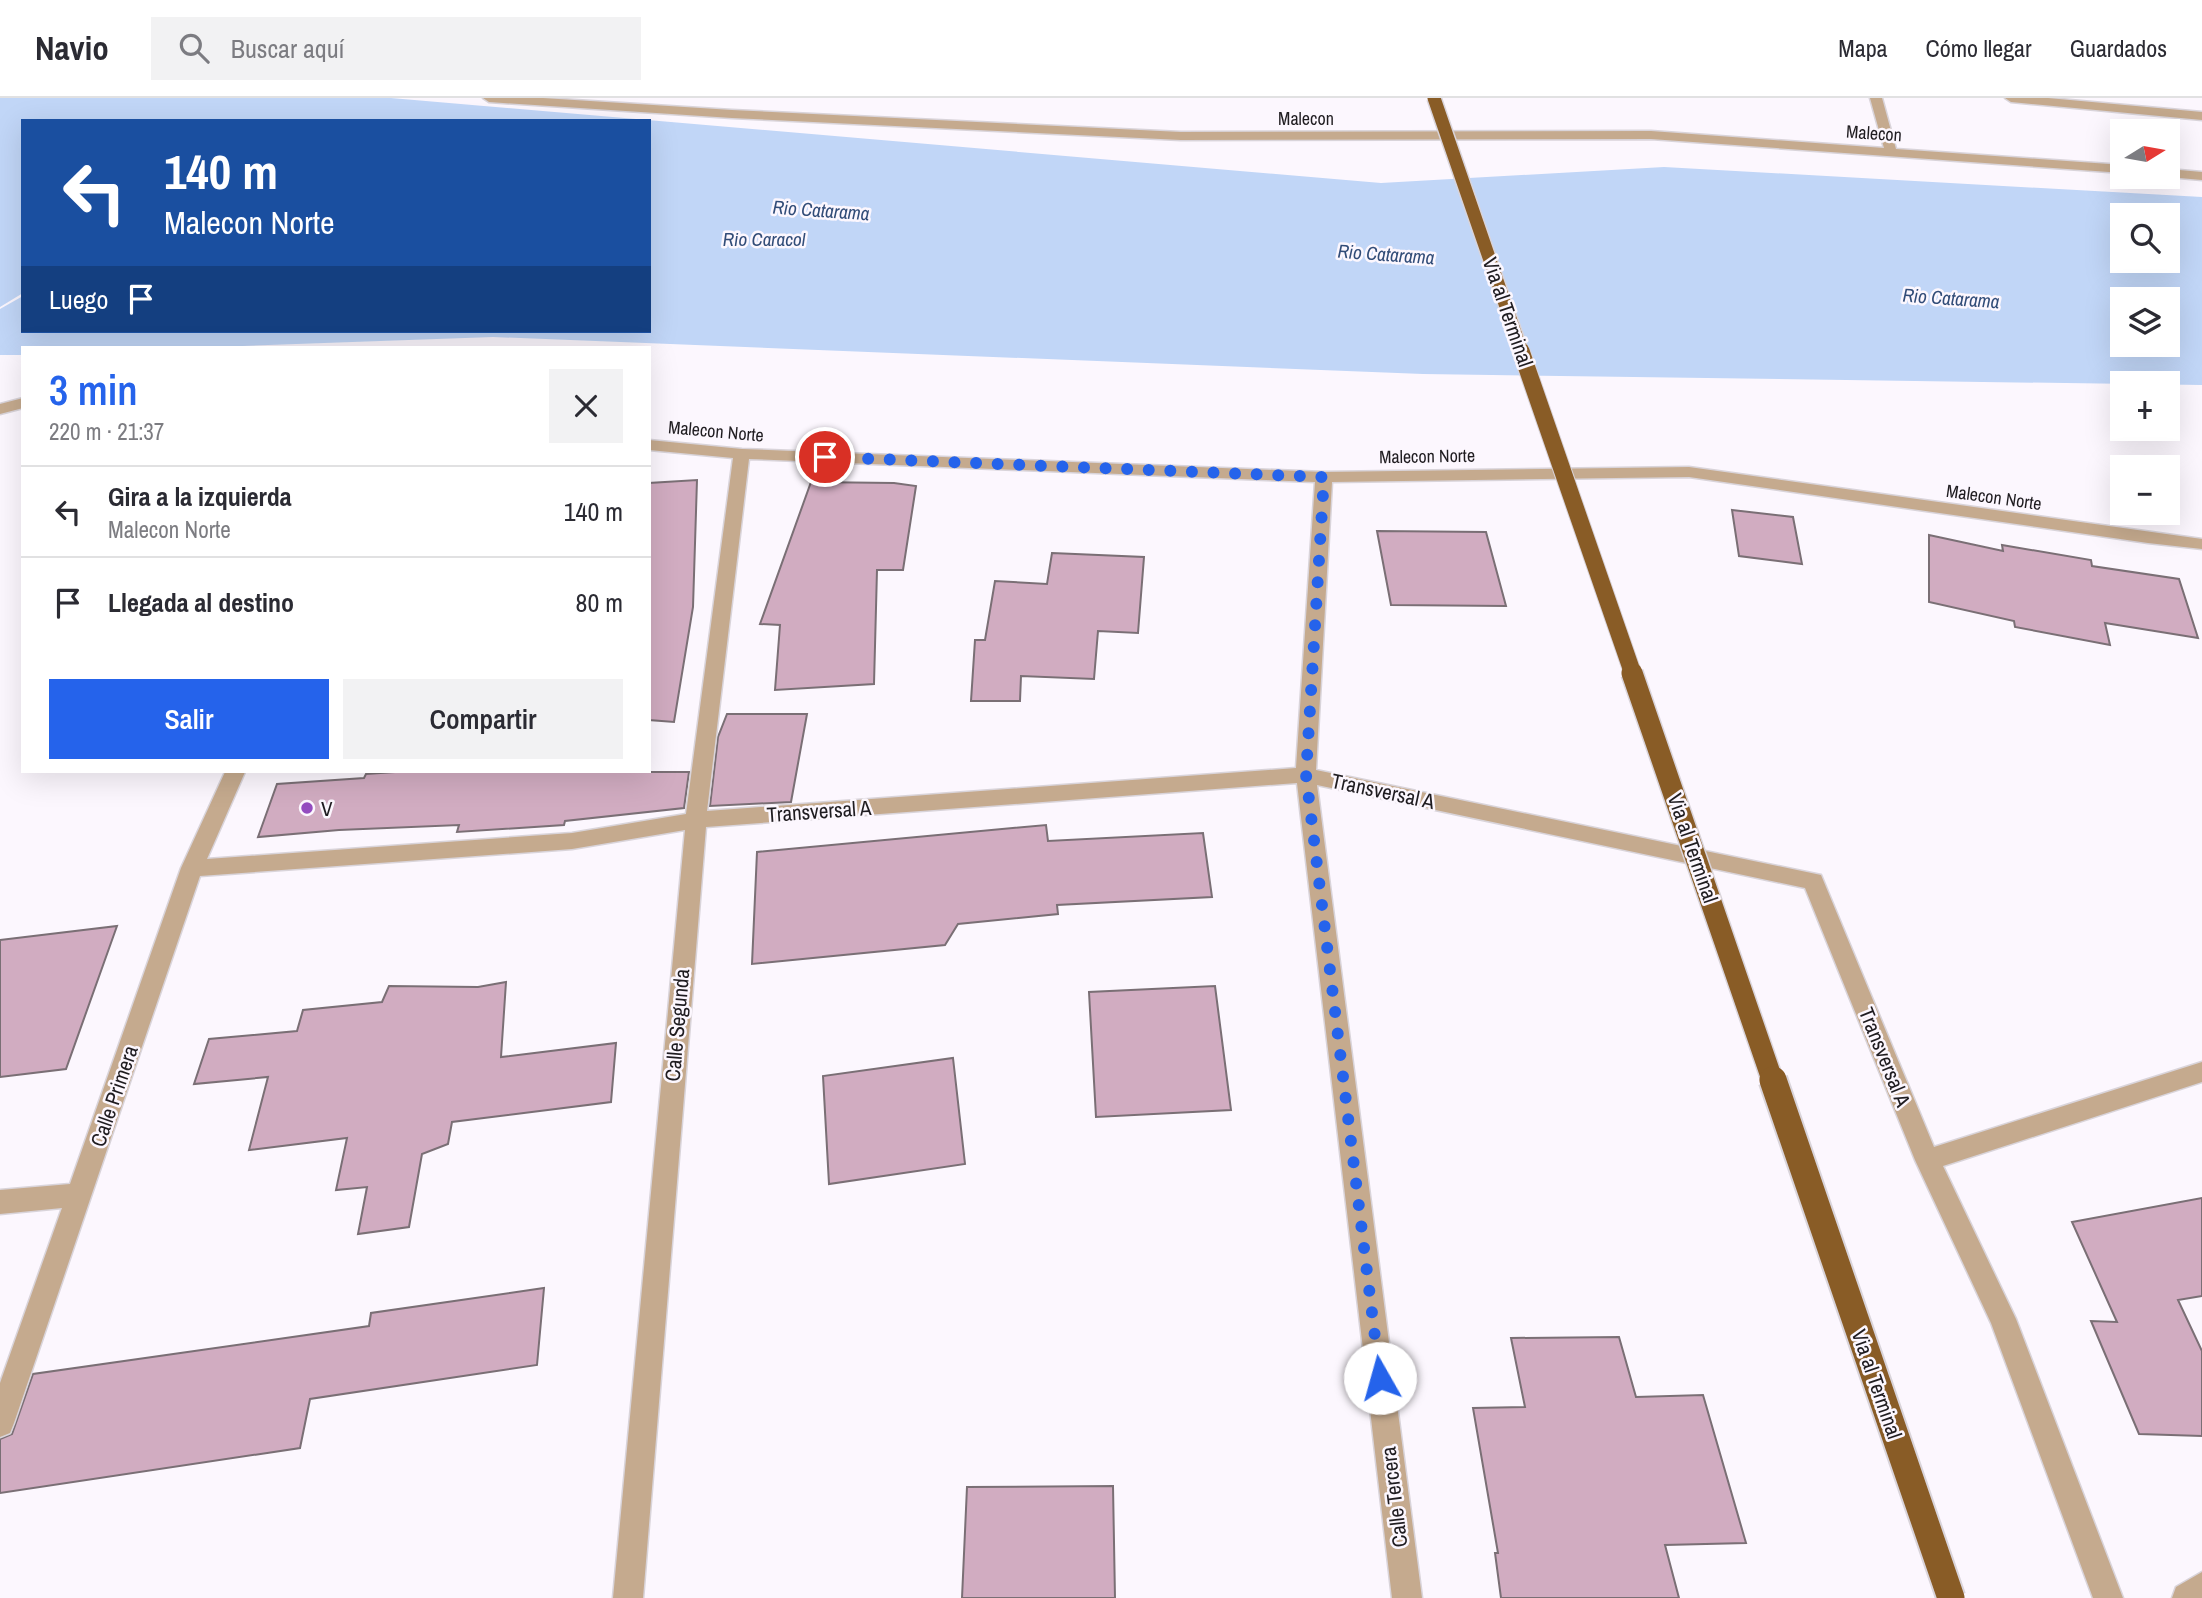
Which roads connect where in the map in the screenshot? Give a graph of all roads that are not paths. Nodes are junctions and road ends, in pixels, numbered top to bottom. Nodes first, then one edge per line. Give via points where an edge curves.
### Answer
1 (489, 98) edge
2 (736, 98) edge
3 (1434, 98) edge
4 (1876, 98) edge
5 (2011, 98) edge
6 (514, 99) edge
7 (732, 114) junction
8 (2202, 116) edge
9 (1891, 152) junction
10 (2110, 168) edge
11 (2180, 174) edge
12 (2202, 176) edge
13 (21, 403) edge
14 (1, 408) edge
15 (651, 445) edge
16 (742, 454) junction
17 (1324, 477) junction
18 (2202, 544) edge
19 (235, 773) edge
20 (1306, 775) junction
21 (696, 820) junction
22 (192, 868) junction
23 (2202, 1072) edge
24 (1927, 1160) junction
25 (80, 1195) junction
26 (0, 1202) edge
27 (0, 1423) edge
28 (2202, 1587) edge
29 (628, 1598) edge
30 (1407, 1598) edge
31 (1951, 1598) edge
32 (2108, 1598) edge
33 (2187, 1598) edge

1 - 6 street, Malecon
2 - 7 street
3 - 31 highway, Via al Terminal, bridge
4 - 9 street
5 - 8 street
6 - 7 street, Malecon
7 - 9 street, Malecon via 1181,136 1651,135
9 - 10 street, Malecon
11 - 12 street
13 - 14 street
15 - 16 street, Malecon Norte
16 - 17 street, Malecon Norte
16 - 21 street, Calle Segunda
17 - 18 street, Malecon Norte via 1689,472
17 - 20 street, Calle Tercera
19 - 22 street, Calle Primera
20 - 21 street, Transversal A
20 - 24 street, Transversal A via 1813,881
20 - 30 street, Calle Tercera
21 - 22 street, Transversal A via 572,841
21 - 29 street, Calle Segunda
22 - 25 street, Calle Primera
23 - 24 street
24 - 32 street via 2003,1319
25 - 26 street
25 - 27 street, Calle Primera
28 - 33 street

